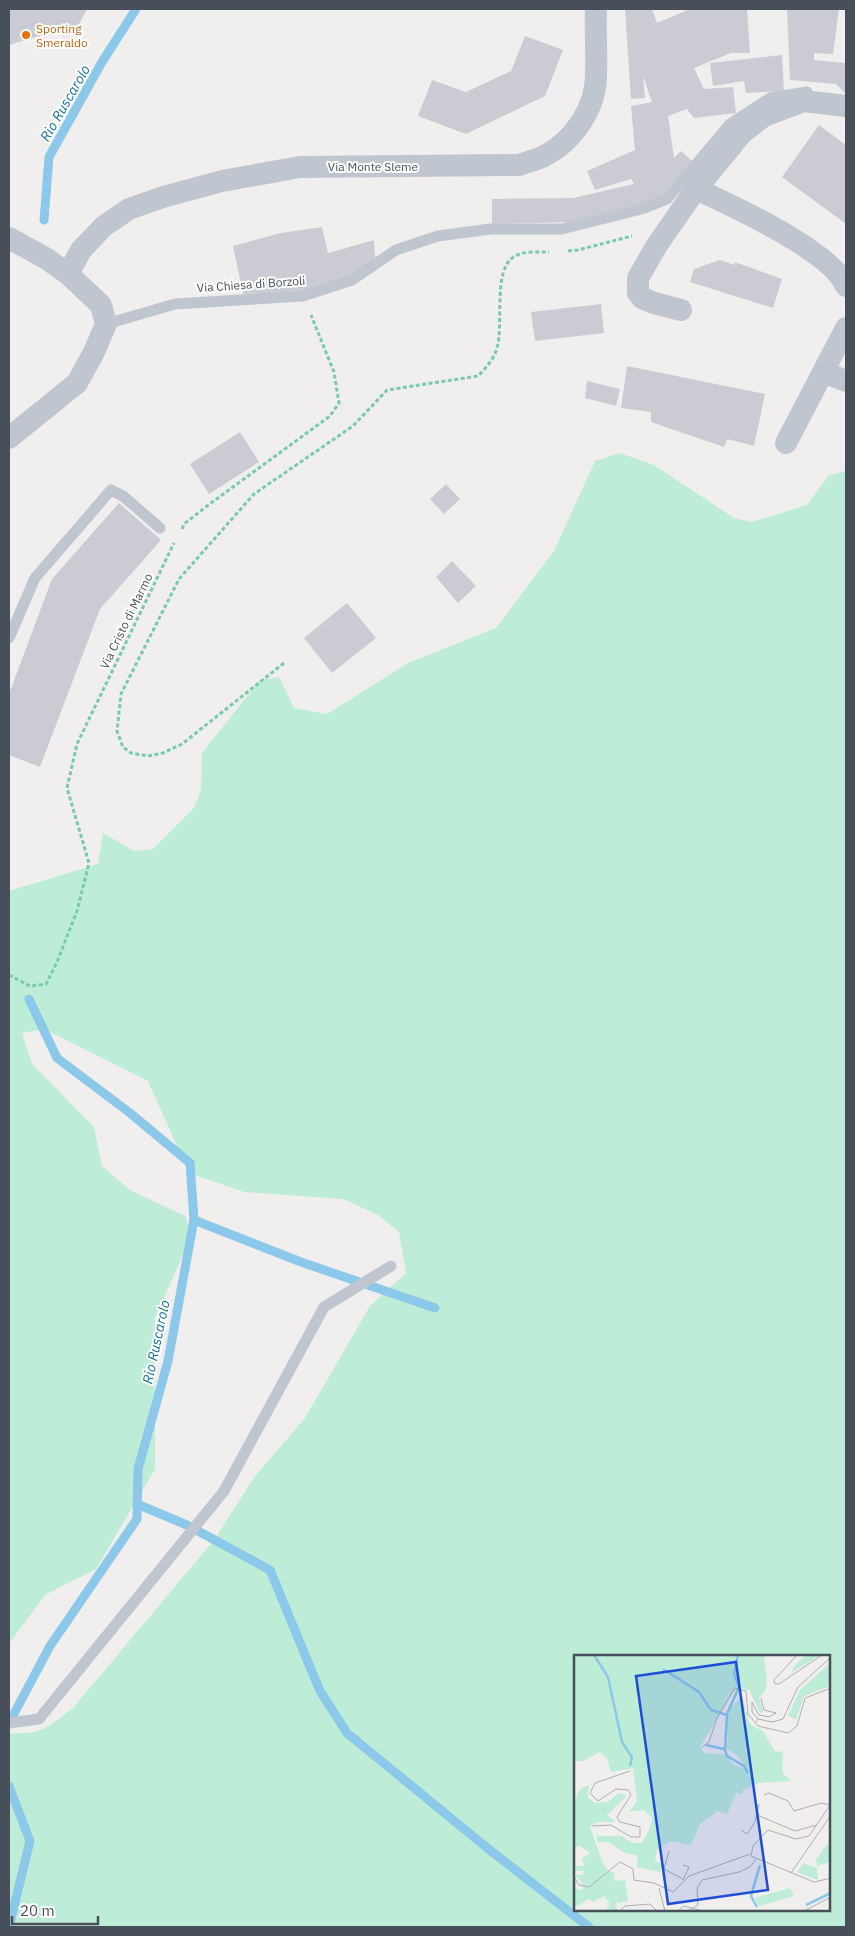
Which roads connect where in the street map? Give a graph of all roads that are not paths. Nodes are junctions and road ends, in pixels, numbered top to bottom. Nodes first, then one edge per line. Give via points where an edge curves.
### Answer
1 (596, 9) edge
2 (846, 104) edge
3 (696, 188) junction
4 (9, 238) edge
5 (68, 274) junction
6 (846, 286) edge
7 (681, 310) dead end
8 (106, 324) junction
9 (846, 328) edge
10 (823, 372) junction
11 (846, 381) edge
12 (9, 438) edge
13 (786, 443) dead end
14 (160, 528) dead end
15 (9, 638) edge
16 (391, 1266) dead end
17 (9, 1723) edge

1 - 5 street, Via Monte Sleme via 596,76 592,103 570,136 545,156 519,165 300,167 222,181 129,209 104,226 81,250
2 - 3 street via 804,101 764,116 742,133
2 - 8 lane, Via Chiesa di Borzoli via 831,95 802,91 770,98 730,124 667,198 645,208 562,229 490,229 438,236 396,250 352,280 303,296 176,304
3 - 6 street via 770,226 810,252 835,270
3 - 7 street via 638,278 638,293 642,298
4 - 5 street
5 - 8 street via 102,305
8 - 12 street via 77,383
9 - 10 street
10 - 11 street
10 - 13 street
14 - 15 lane via 123,496 110,490 35,578
16 - 17 lane via 324,1307 224,1490 39,1719

